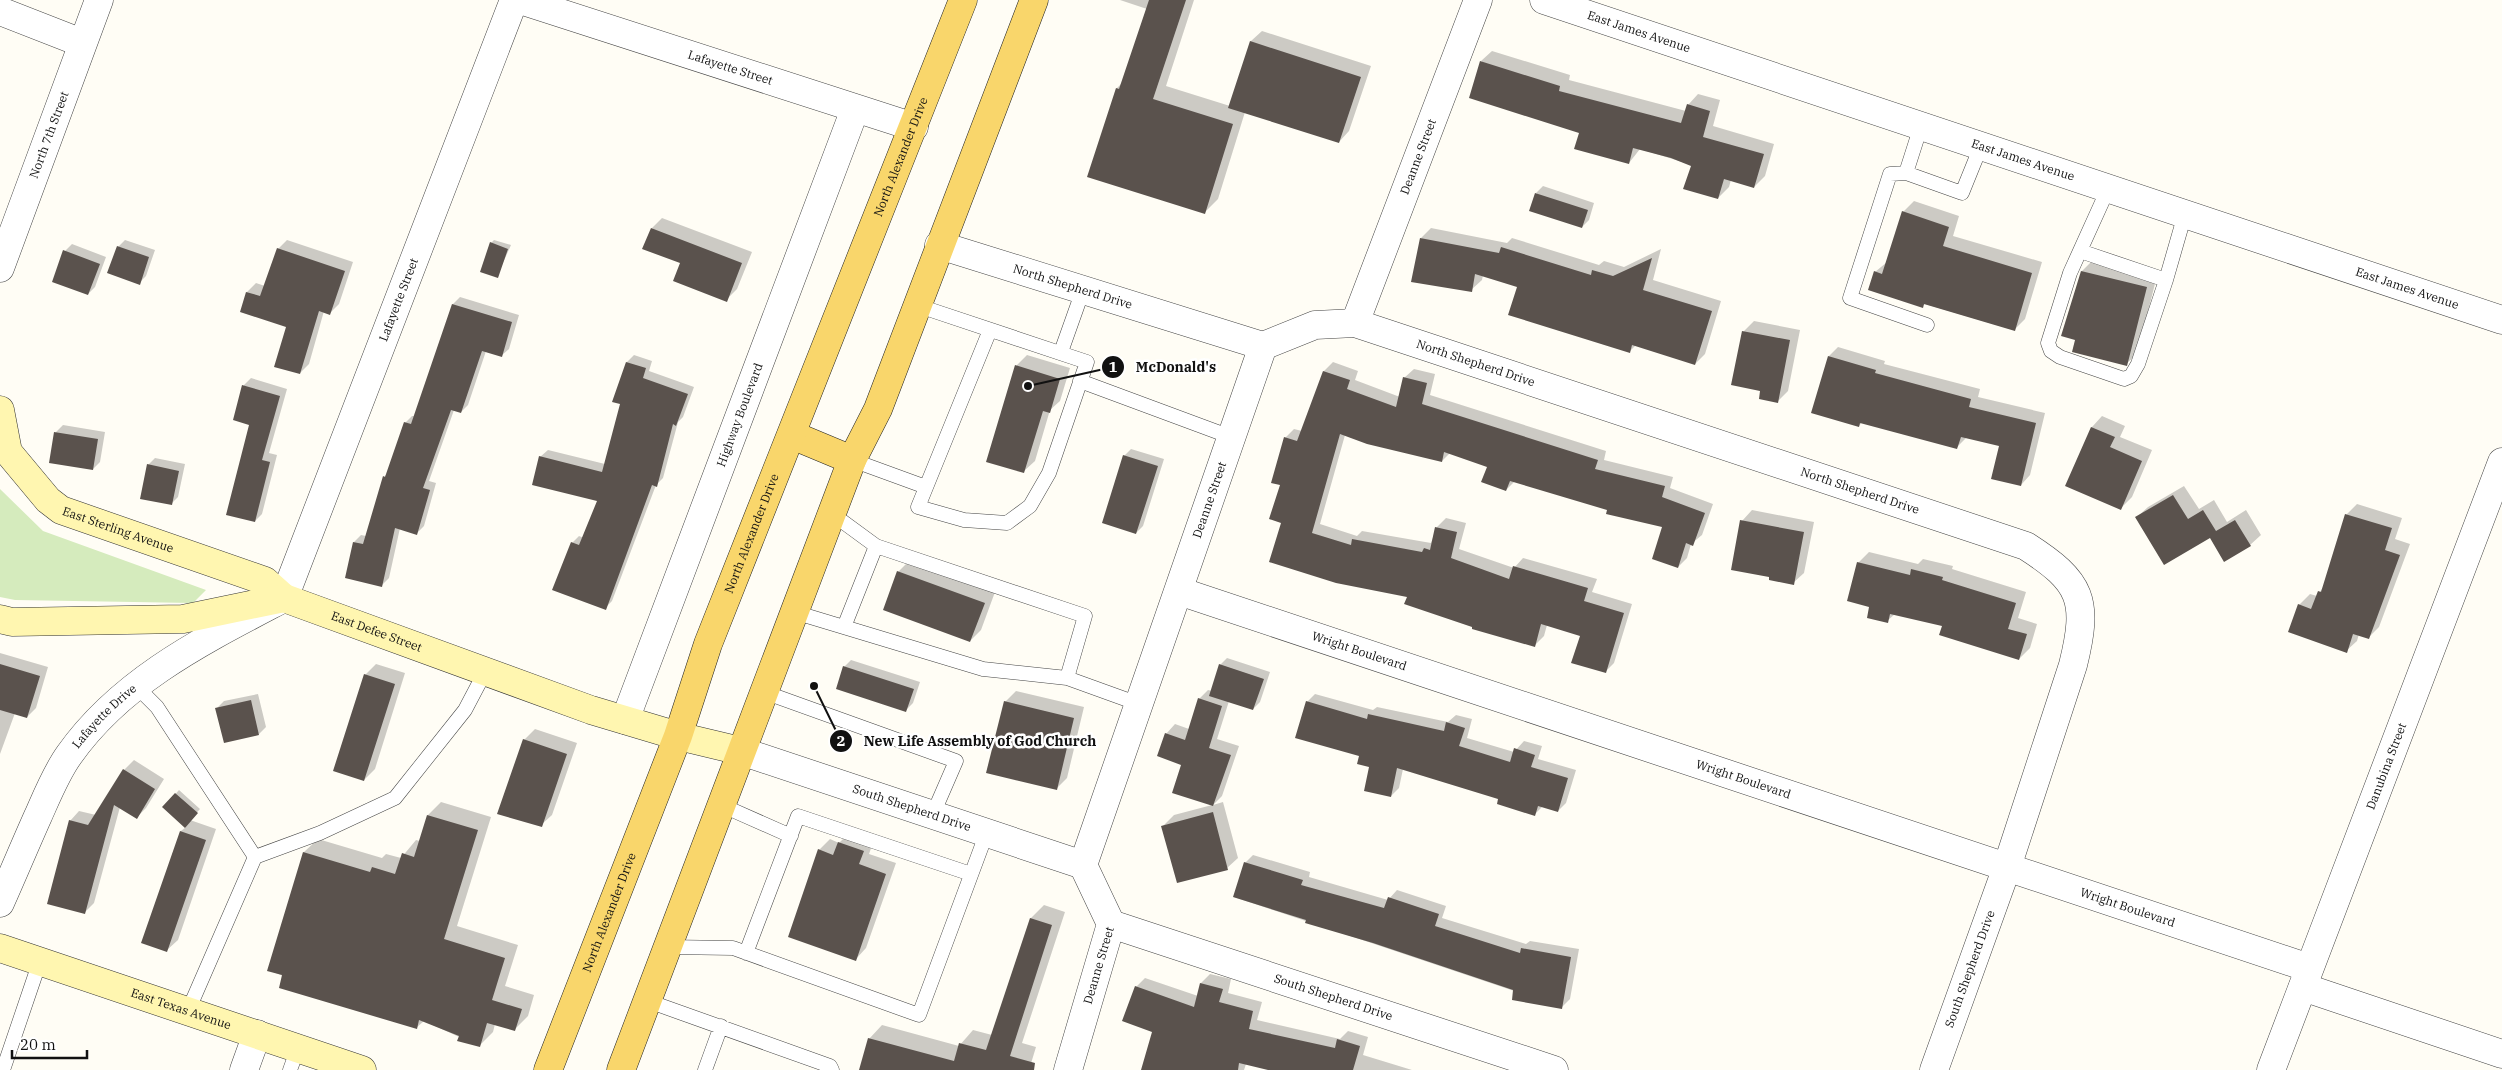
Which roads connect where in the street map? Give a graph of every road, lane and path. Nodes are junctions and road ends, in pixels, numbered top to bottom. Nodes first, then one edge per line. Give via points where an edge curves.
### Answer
1 (99, 0) edge
2 (514, 0) edge
3 (520, 0) edge
4 (963, 0) edge
5 (1034, 0) edge
6 (1478, 0) edge
7 (1544, 0) edge
8 (0, 11) edge
9 (82, 43) junction
10 (855, 109) junction
11 (1921, 126) junction
12 (914, 127) junction
13 (1981, 146) junction
14 (1906, 173) junction
15 (2108, 189) junction
16 (2185, 214) junction
17 (940, 245) junction
18 (2080, 251) junction
19 (0, 268) edge
20 (2166, 280) junction
21 (1083, 290) junction
22 (916, 305) junction
23 (2502, 320) edge
24 (1354, 323) junction
25 (1927, 326) dead end
26 (990, 330) junction
27 (1263, 346) junction
28 (1061, 352) junction
29 (1080, 381) junction
30 (0, 410) edge
31 (792, 435) junction
32 (1231, 436) junction
33 (852, 460) junction
34 (2502, 462) edge
35 (926, 488) junction
36 (831, 513) junction
37 (876, 546) junction
38 (1179, 591) junction
39 (284, 598) junction
40 (794, 612) junction
41 (0, 619) edge
42 (844, 627) junction
43 (486, 672) junction
44 (1067, 678) junction
45 (135, 685) junction
46 (764, 692) junction
47 (1139, 704) junction
48 (625, 720) junction
49 (678, 736) junction
50 (741, 750) junction
51 (721, 805) junction
52 (933, 814) junction
53 (987, 832) junction
54 (791, 836) junction
55 (255, 857) junction
56 (1083, 864) junction
57 (2007, 867) junction
58 (971, 874) junction
59 (0, 903) edge
60 (1111, 924) junction
61 (668, 947) junction
62 (0, 948) edge
63 (746, 953) junction
64 (40, 961) junction
65 (2306, 978) junction
66 (648, 1001) junction
67 (188, 1011) junction
68 (721, 1026) junction
69 (257, 1034) junction
70 (2502, 1054) edge
71 (294, 1059) edge
72 (3, 1070) edge
73 (244, 1070) edge
74 (362, 1070) edge
75 (548, 1070) edge
76 (621, 1070) edge
77 (705, 1070) edge
78 (832, 1070) edge
79 (1068, 1070) edge
80 (1554, 1070) edge
81 (1934, 1070) edge
82 (2271, 1070) edge

1 - 9 street, North 7th Street
2 - 39 street, Lafayette Street
3 - 10 street, Lafayette Street
4 - 12 main road, North Alexander Drive
5 - 17 main road
6 - 24 street, Deanne Street
7 - 11 street, East James Avenue
8 - 9 street
9 - 19 street, North 7th Street
10 - 12 street
10 - 48 street, Highway Boulevard
11 - 13 street, East James Avenue
11 - 14 lane
12 - 31 main road, North Alexander Drive
13 - 14 lane via 1962,193
13 - 15 street, East James Avenue
14 - 25 lane via 1890,174 1850,298
15 - 16 street, East James Avenue
15 - 18 lane
16 - 20 lane
16 - 23 street, East James Avenue
17 - 21 street, North Shepherd Drive
17 - 22 main road
18 - 20 lane
18 - 20 lane via 2052,329 2049,348 2060,357 2111,375 2128,378 2134,372
21 - 27 street, North Shepherd Drive
21 - 28 lane
22 - 26 lane
22 - 33 main road via 878,409
24 - 27 street via 1315,326
24 - 57 street, North Shepherd Drive via 2026,546 2052,563 2073,585 2080,608 2080,636
26 - 28 lane
26 - 35 lane
27 - 32 street, Deanne Street
28 - 29 lane via 1087,362
29 - 32 lane
29 - 35 lane via 1049,473 1030,506 1006,523 964,520 918,507
30 - 39 main road, East Sterling Avenue via 8,452 60,510 265,581
31 - 33 main road
31 - 49 main road, North Alexander Drive via 708,644
32 - 38 street, Deanne Street
33 - 35 lane
33 - 36 main road
34 - 65 street, Danubina Street
36 - 37 lane
36 - 40 main road
37 - 42 lane
37 - 44 lane via 1084,616
38 - 47 street, Deanne Street
38 - 57 street, Wright Boulevard
39 - 41 main road via 183,619 12,622
39 - 43 main road, East Defee Street
39 - 45 street, Lafayette Drive via 195,645
40 - 42 lane
40 - 46 main road
42 - 44 lane via 983,669
43 - 48 main road, East Defee Street
43 - 55 lane via 465,710 395,798 320,833
44 - 47 lane
45 - 55 lane via 158,707
45 - 59 street, Lafayette Drive via 90,728 68,756
46 - 50 main road
46 - 52 lane via 956,761
47 - 56 street, Deanne Street
48 - 49 main road, East Defee Street
49 - 50 main road, East Defee Street
49 - 75 main road, North Alexander Drive
50 - 51 main road
50 - 52 street, South Shepherd Drive
51 - 54 lane
51 - 61 main road
52 - 53 street, South Shepherd Drive
53 - 56 street, South Shepherd Drive
53 - 58 lane
54 - 58 lane via 798,816
54 - 63 lane
55 - 67 lane
56 - 60 street, Deanne Street
57 - 65 street, Wright Boulevard
57 - 81 street, South Shepherd Drive
58 - 63 lane via 919,1015
60 - 79 street, Deanne Street
60 - 80 street, South Shepherd Drive
61 - 63 lane via 732,948
61 - 66 main road
62 - 64 main road, East Texas Avenue
64 - 67 main road, East Texas Avenue
64 - 72 lane
65 - 70 street, Wright Boulevard
65 - 82 street, Danubina Street
66 - 68 lane
66 - 76 main road
67 - 69 main road, East Texas Avenue
68 - 77 lane
68 - 78 lane via 830,1066
69 - 71 main road, East Texas Avenue
69 - 73 street
71 - 74 main road, East Texas Avenue

